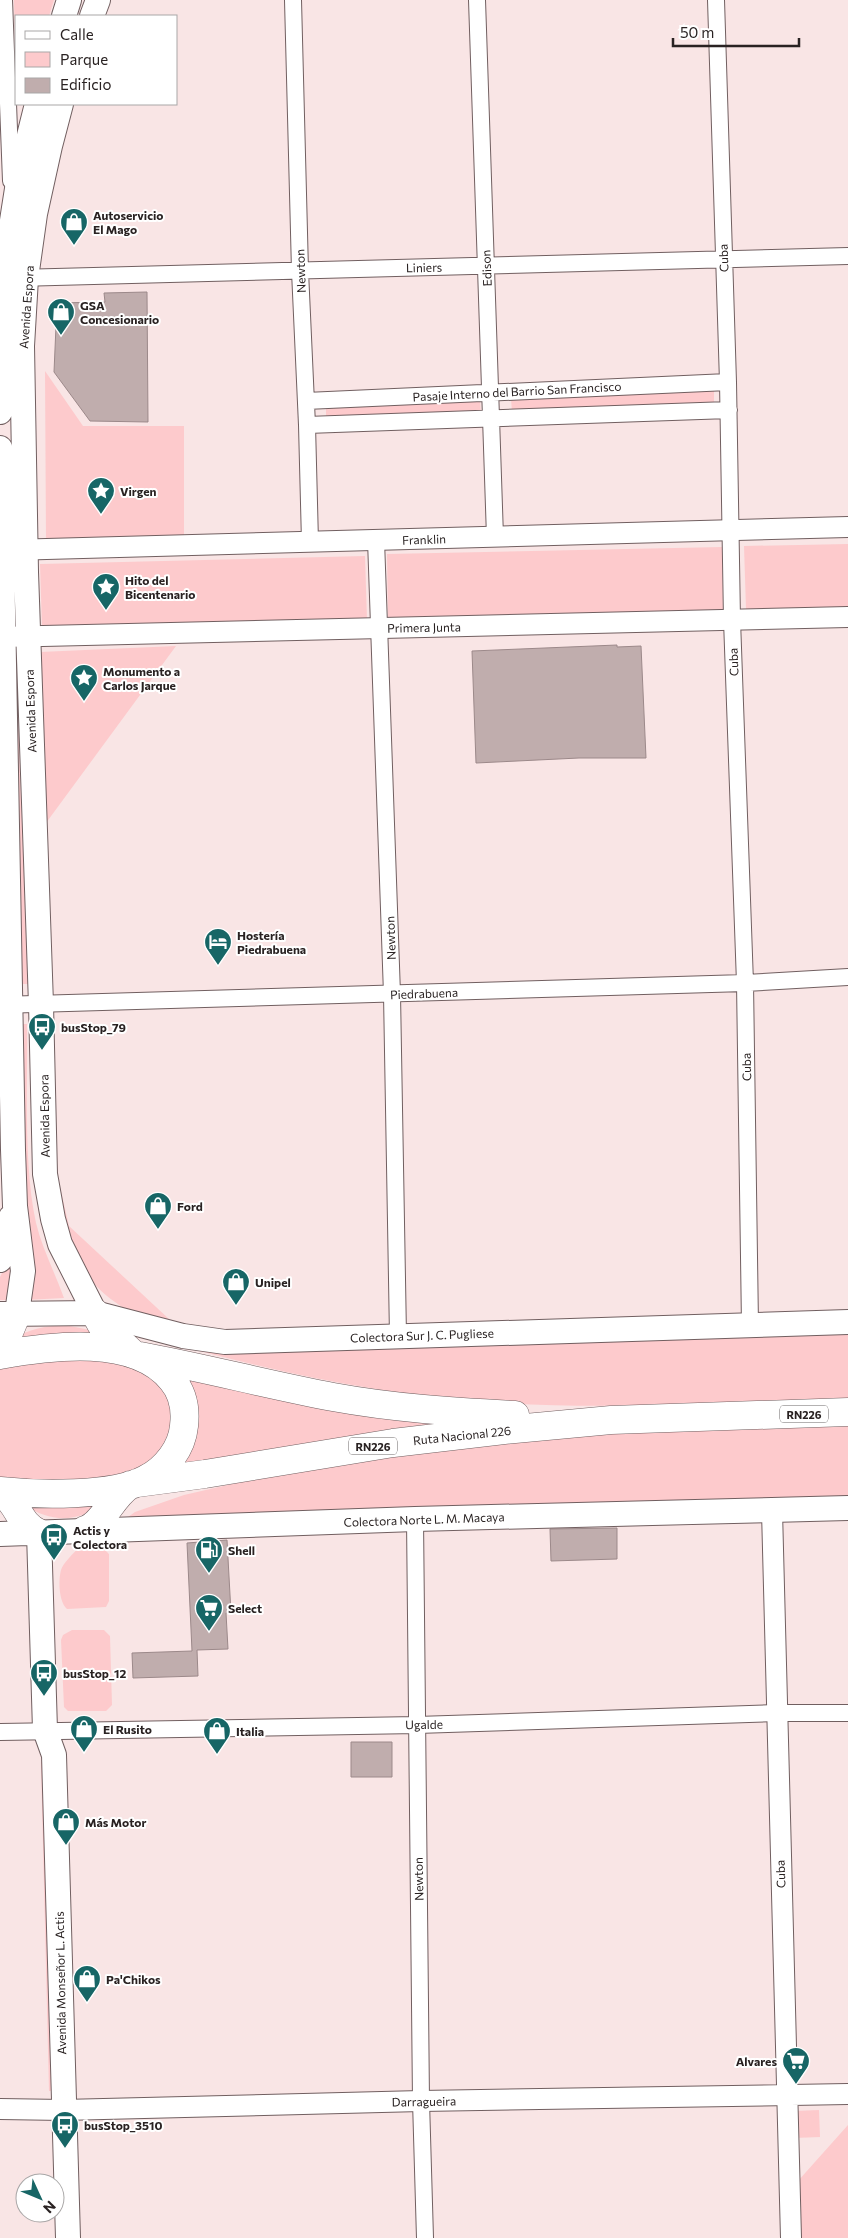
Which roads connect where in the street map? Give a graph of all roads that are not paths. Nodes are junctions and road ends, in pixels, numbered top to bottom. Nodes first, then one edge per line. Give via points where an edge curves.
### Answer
1 (4, 0) edge
2 (69, 0) edge
3 (98, 0) edge
4 (293, 0) edge
5 (477, 0) edge
6 (716, 0) edge
7 (64, 15) edge
8 (92, 15) edge
9 (37, 105) edge
10 (61, 105) edge
11 (9, 228) junction
12 (848, 256) edge
13 (723, 260) junction
14 (486, 266) junction
15 (300, 271) junction
16 (1, 278) edge
17 (26, 278) junction
18 (728, 382) junction
19 (492, 392) junction
20 (306, 401) junction
21 (729, 410) junction
22 (0, 412) edge
23 (493, 417) junction
24 (307, 425) junction
25 (0, 448) edge
26 (848, 527) edge
27 (731, 530) junction
28 (495, 537) junction
29 (376, 540) junction
30 (310, 542) junction
31 (9, 550) edge
32 (848, 617) edge
33 (732, 620) junction
34 (378, 628) junction
35 (27, 636) junction
36 (1, 637) edge
37 (848, 977) edge
38 (745, 983) junction
39 (392, 994) junction
40 (4, 1004) edge
41 (41, 1004) junction
42 (14, 1181) junction
43 (0, 1260) edge
44 (95, 1313) junction
45 (8, 1314) edge
46 (848, 1322) edge
47 (750, 1325) junction
48 (398, 1336) junction
49 (0, 1348) edge
50 (0, 1355) edge
51 (136, 1355) junction
52 (848, 1412) edge
53 (611, 1420) junction
54 (133, 1484) junction
55 (0, 1491) edge
56 (848, 1508) edge
57 (772, 1511) junction
58 (415, 1519) junction
59 (85, 1530) junction
60 (39, 1533) junction
61 (0, 1534) edge
62 (776, 1713) junction
63 (848, 1713) edge
64 (417, 1725) junction
65 (45, 1730) junction
66 (0, 1732) edge
67 (848, 2094) edge
68 (786, 2096) junction
69 (421, 2101) junction
70 (0, 2109) edge
71 (55, 2109) junction
72 (51, 2173) edge
73 (51, 2223) edge
74 (52, 2238) edge
75 (68, 2238) edge
76 (425, 2238) edge
77 (791, 2238) edge

1 - 11 street via 12,179
2 - 7 main road
3 - 8 main road
4 - 15 street, Newton
5 - 14 street, Edison
6 - 13 street, Cuba
9 - 11 main road, Avenida Espora
10 - 17 main road, Avenida Espora via 35,214
11 - 16 main road, Avenida Espora
12 - 13 street, Liniers
13 - 14 street, Liniers
13 - 18 street, Cuba
14 - 15 street, Liniers
14 - 19 street, Edison
15 - 17 street, Liniers
15 - 20 street, Newton
16 - 17 street, Liniers
16 - 22 main road, Avenida Espora
17 - 31 main road, Avenida Espora
18 - 19 street, Pasaje Interno del Barrio San Francisco
18 - 21 street, Cuba
19 - 20 street, Pasaje Interno del Barrio San Francisco
19 - 23 street, Edison
20 - 24 street, Newton
21 - 23 street, Pasaje Interno del Barrio San Francisco
21 - 27 street, Cuba
23 - 24 street, Pasaje Interno del Barrio San Francisco
23 - 28 street, Edison
24 - 30 street, Newton
25 - 31 main road, Avenida Espora
26 - 27 street, Franklin
27 - 28 street, Franklin
27 - 33 street, Cuba
28 - 29 street, Franklin
29 - 30 street, Franklin
29 - 34 street, Newton
30 - 31 street, Franklin
31 - 35 main road, Avenida Espora
31 - 36 main road, Avenida Espora
32 - 33 street, Primera Junta
33 - 34 street, Primera Junta
33 - 38 street, Cuba
34 - 35 street, Primera Junta
34 - 39 street, Newton
35 - 36 street, Primera Junta
35 - 41 main road, Avenida Espora
36 - 40 main road, Avenida Espora
37 - 38 street, Piedrabuena
38 - 39 street, Piedrabuena
38 - 47 street, Cuba
39 - 41 street, Piedrabuena
39 - 48 street, Newton
40 - 41 street, Piedrabuena
40 - 42 main road, Avenida Espora
41 - 44 main road, Avenida Espora via 48,1197 60,1244
42 - 43 main road via 8,1242
42 - 45 main road, Avenida Espora via 23,1271
44 - 45 main road, Colectora Sur J. C. Pugliese
44 - 48 main road, Colectora Sur J. C. Pugliese via 176,1335 225,1342
44 - 51 highway via 101,1324
45 - 49 highway via 7,1337
46 - 47 main road, Colectora Sur J. C. Pugliese
47 - 48 main road, Colectora Sur J. C. Pugliese
50 - 51 highway, Ruta Nacional 226 / RN226 via 60,1347 100,1348
51 - 53 highway, Ruta Nacional 226 / RN226 via 373,1403 461,1413
51 - 54 highway, Ruta Nacional 226 / RN226 via 160,1368 175,1383 183,1400 185,1419 172,1457 155,1474
52 - 53 highway, Ruta Nacional 226 / RN226
53 - 54 highway, Ruta Nacional 226 / RN226 via 393,1443
54 - 55 highway, Ruta Nacional 226 / RN226 via 58,1493
54 - 59 highway via 115,1497 96,1524
55 - 60 highway via 12,1501 23,1522
56 - 57 main road, Colectora Norte L. M. Macaya
57 - 58 main road, Colectora Norte L. M. Macaya
57 - 62 street, Cuba
58 - 59 main road, Colectora Norte L. M. Macaya
58 - 64 street, Newton
59 - 60 main road, Colectora Norte L. M. Macaya
60 - 61 main road, Colectora Norte L. M. Macaya
60 - 65 main road, Avenida Monseñor L. Actis
62 - 63 street, Ugalde
62 - 64 street, Ugalde
62 - 68 street, Cuba
64 - 65 street, Ugalde
64 - 69 street, Newton
65 - 66 street, Ugalde
65 - 71 main road, Avenida Monseñor L. Actis via 54,1755
67 - 68 street, Darragueira
68 - 69 street, Darragueira
68 - 77 street, Cuba
69 - 71 street, Darragueira
69 - 76 street, Newton
70 - 71 street, Darragueira
71 - 72 main road, Avenida Monseñor L. Actis
71 - 75 main road, Avenida Monseñor L. Actis
73 - 74 main road

